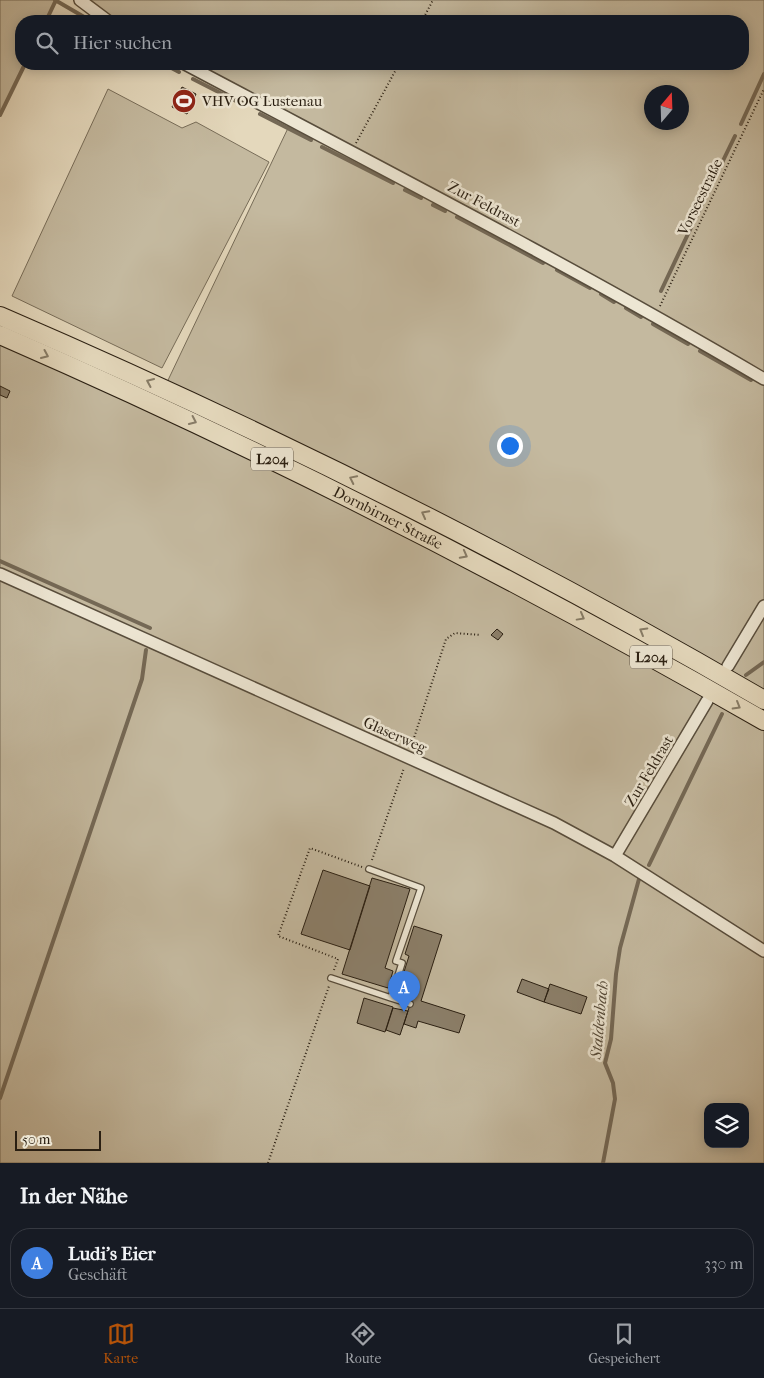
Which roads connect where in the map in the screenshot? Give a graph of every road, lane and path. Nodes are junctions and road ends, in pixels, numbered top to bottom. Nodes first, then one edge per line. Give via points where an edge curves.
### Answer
1 (80, 0) edge
2 (433, 0) edge
3 (100, 15) edge
4 (425, 15) edge
5 (196, 70) edge
6 (396, 70) edge
7 (764, 89) edge
8 (351, 151) junction
9 (656, 315) junction
10 (0, 316) edge
11 (0, 335) edge
12 (764, 379) edge
13 (0, 574) edge
14 (764, 606) edge
15 (480, 635) dead end
16 (728, 666) dead end
17 (764, 700) edge
18 (707, 701) dead end
19 (764, 721) edge
20 (408, 757) junction
21 (615, 856) junction
22 (369, 870) junction
23 (764, 951) edge
24 (332, 978) junction
25 (391, 998) junction
26 (410, 1004) dead end
27 (268, 1163) edge

1 - 3 street
2 - 4 path
5 - 8 street, Zur Feldrast
6 - 8 path
7 - 9 path, Vorseestraße
8 - 9 street, Zur Feldrast
9 - 12 street, Zur Feldrast
17 -> 10 main road, Dornbirner Straße / L204 via 635,626 397,500 162,387
11 -> 19 main road, Dornbirner Straße / L204 via 178,415 386,515 583,619
13 - 20 street, Glaserweg
14 - 16 street
15 - 20 path via 455,633 446,639
18 - 21 street, Zur Feldrast
20 - 21 street, Glaserweg via 554,823
20 - 22 path
21 - 23 street, Glaserweg
22 - 24 path via 310,848 278,936 338,959
22 - 25 lane via 421,888 396,961 402,963
24 - 25 lane
24 - 27 path
25 - 26 lane

